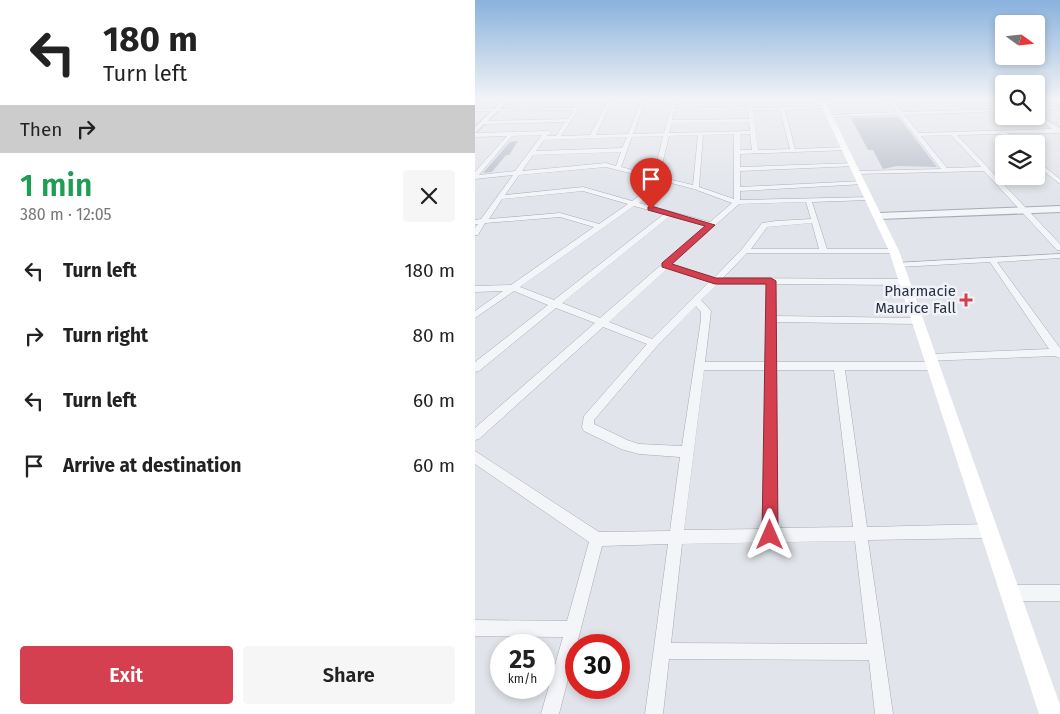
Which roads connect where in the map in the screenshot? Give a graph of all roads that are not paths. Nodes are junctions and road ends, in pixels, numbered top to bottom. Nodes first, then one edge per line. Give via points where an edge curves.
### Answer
1 (560, 132) edge
2 (594, 132) edge
3 (725, 132) edge
4 (737, 132) edge
5 (753, 132) edge
6 (788, 132) edge
7 (838, 132) edge
8 (916, 132) edge
9 (994, 132) edge
10 (1002, 132) edge
11 (701, 133) junction
12 (511, 134) junction
13 (667, 134) junction
14 (953, 134) junction
15 (475, 135) edge
16 (558, 135) junction
17 (630, 135) junction
18 (918, 135) junction
19 (1005, 135) edge
20 (544, 136) junction
21 (592, 136) junction
22 (846, 149) junction
23 (624, 150) junction
24 (793, 150) junction
25 (737, 152) junction
26 (755, 152) junction
27 (531, 154) junction
28 (854, 165) junction
29 (618, 167) junction
30 (738, 169) junction
31 (985, 169) junction
32 (945, 170) junction
33 (1045, 170) edge
34 (517, 173) junction
35 (858, 173) junction
36 (475, 177) edge
37 (656, 178) junction
38 (666, 180) junction
39 (1060, 182) edge
40 (863, 183) junction
41 (696, 188) junction
42 (737, 189) junction
43 (501, 197) junction
44 (869, 198) junction
45 (808, 199) junction
46 (737, 202) junction
47 (634, 204) junction
48 (1060, 209) edge
49 (1024, 210) junction
50 (668, 214) junction
51 (879, 216) junction
52 (816, 221) junction
53 (479, 222) edge
54 (711, 225) junction
55 (599, 227) junction
56 (475, 233) edge
57 (1060, 248) edge
58 (745, 251) junction
59 (824, 251) junction
60 (1060, 256) edge
61 (896, 258) junction
62 (992, 260) junction
63 (666, 265) junction
64 (715, 281) junction
65 (771, 281) junction
66 (905, 282) junction
67 (514, 288) junction
68 (475, 289) edge
69 (696, 300) junction
70 (553, 305) junction
71 (475, 315) edge
72 (771, 319) junction
73 (917, 321) junction
74 (600, 323) junction
75 (654, 343) junction
76 (1059, 354) edge
77 (931, 362) junction
78 (700, 366) junction
79 (770, 366) junction
80 (839, 367) junction
81 (475, 368) edge
82 (475, 436) edge
83 (687, 452) junction
84 (475, 457) edge
85 (989, 531) junction
86 (861, 534) junction
87 (770, 535) junction
88 (677, 537) junction
89 (597, 539) junction
90 (1060, 593) edge
91 (1010, 594) junction
92 (475, 628) edge
93 (572, 629) junction
94 (663, 651) junction
95 (876, 652) junction
96 (550, 714) edge
97 (654, 714) edge
98 (884, 714) edge
99 (1051, 714) edge

1 - 16 street
2 - 21 street
3 - 11 street
4 - 25 street
5 - 26 street
6 - 24 street
7 - 22 main road
8 - 18 street
9 - 14 street
10 - 19 street
11 - 13 street
11 - 41 street
12 - 15 street
12 - 20 street
12 - 36 street
13 - 17 street
13 - 37 street
14 - 18 street
14 - 31 street
16 - 20 street
16 - 21 street
17 - 21 street
17 - 23 street
18 - 32 street
20 - 27 street
22 - 24 street
22 - 28 main road
23 - 27 street
23 - 29 street
24 - 26 street
25 - 26 street
25 - 30 street
27 - 34 street
28 - 30 street
28 - 35 main road
29 - 34 street via 601,165
29 - 37 street
30 - 42 street
31 - 32 street
31 - 49 street
32 - 35 street
33 - 39 street
34 - 36 street
34 - 43 street
35 - 40 main road
37 - 38 street
38 - 41 street
38 - 47 street
40 - 42 street
40 - 44 main road
41 - 46 street
42 - 46 street
43 - 47 street via 583,189
43 - 53 street
44 - 45 street
44 - 51 main road
45 - 46 street
45 - 52 street
46 - 54 street
47 - 50 street
47 - 55 street
48 - 49 street
49 - 51 street
49 - 57 street
50 - 54 street
50 - 70 street
51 - 61 main road
52 - 58 street via 770,223
52 - 59 street
53 - 55 street via 560,215
53 - 56 street
54 - 63 street
55 - 67 street
58 - 59 street
58 - 64 street
59 - 61 street
60 - 62 street
61 - 62 street
61 - 66 main road
62 - 76 street
63 - 64 street
63 - 74 street
64 - 65 street
64 - 69 street
65 - 66 street
65 - 72 street
66 - 73 main road
67 - 68 street
67 - 70 street
67 - 71 street
69 - 75 street
69 - 78 street via 706,311
70 - 74 street
70 - 81 street
72 - 73 street
72 - 79 street
73 - 77 main road
74 - 75 street
74 - 82 street
75 - 83 street via 594,410 588,419 588,427 639,450
76 - 77 street
77 - 80 street
77 - 85 main road
78 - 79 street
78 - 83 street
79 - 80 street
79 - 87 street
80 - 86 street
83 - 88 street
84 - 89 street
85 - 86 street
85 - 91 main road
86 - 87 street
86 - 95 street
87 - 88 street
88 - 89 street
88 - 94 street
89 - 93 street
90 - 91 street
91 - 99 main road
92 - 93 street
93 - 96 street
94 - 95 street
94 - 97 street
95 - 98 street

